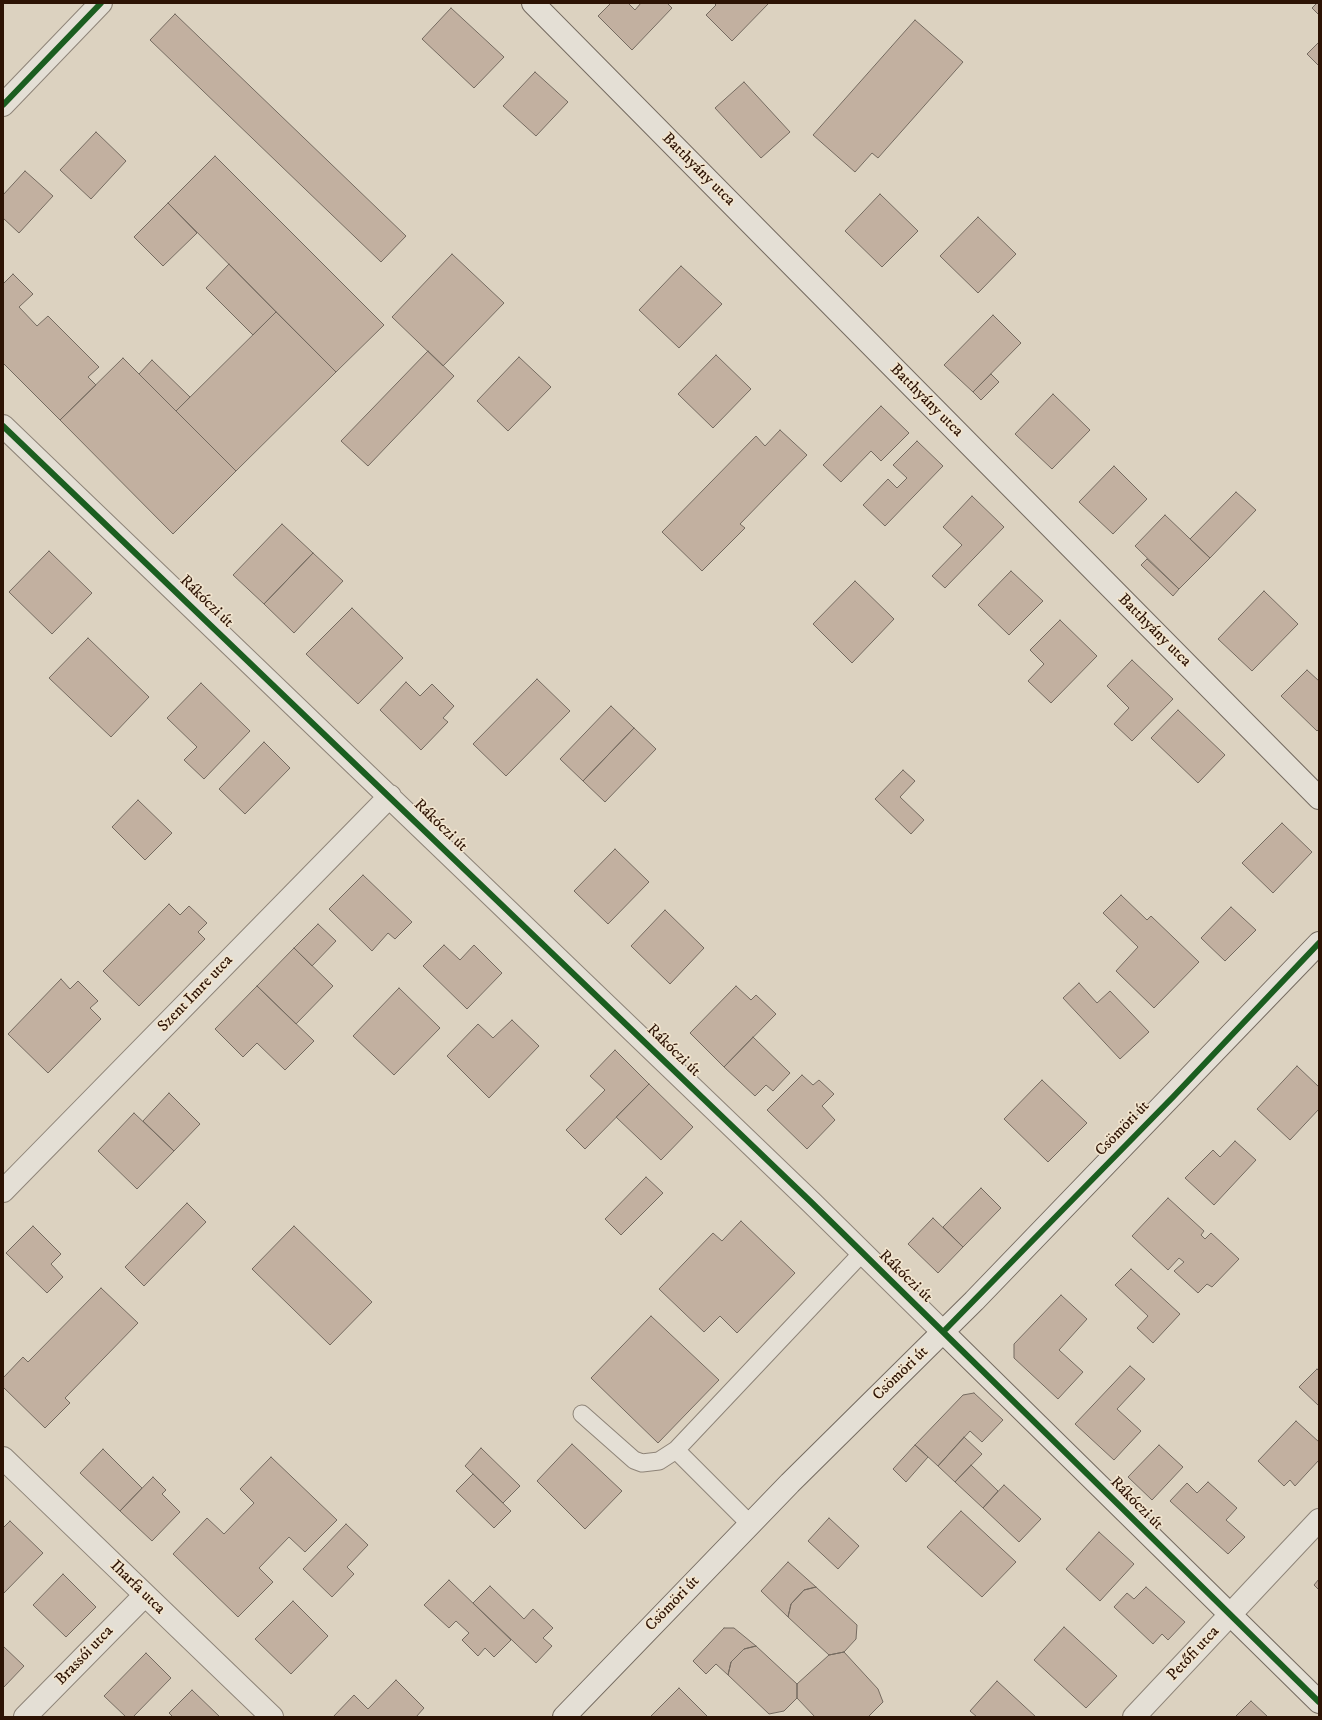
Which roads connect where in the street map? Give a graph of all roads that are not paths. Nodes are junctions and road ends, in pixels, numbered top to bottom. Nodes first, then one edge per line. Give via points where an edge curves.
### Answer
1 (101, 3) edge
2 (533, 3) edge
3 (3, 105) edge
4 (3, 426) edge
5 (390, 796) junction
6 (1319, 798) edge
7 (1319, 943) edge
8 (3, 1191) edge
9 (862, 1253) junction
10 (944, 1332) junction
11 (582, 1414) dead end
12 (676, 1450) junction
13 (3, 1458) edge
14 (1319, 1520) edge
15 (750, 1524) junction
16 (145, 1595) junction
17 (1230, 1615) junction
18 (1319, 1702) edge
19 (25, 1717) edge
20 (272, 1717) edge
21 (564, 1717) edge
22 (1134, 1717) edge

1 - 3 street
2 - 6 street, Batthyány utca
4 - 5 street, Rákóczi út
5 - 8 street, Szent Imre utca
5 - 9 street, Rákóczi út
7 - 10 street, Csömöri út
9 - 10 street, Rákóczi út
9 - 12 lane
10 - 15 street, Csömöri út
10 - 17 street, Rákóczi út
11 - 12 lane via 634,1460 642,1463 659,1461
12 - 15 lane
13 - 16 street, Iharfa utca
14 - 17 street, Petőfi utca
15 - 21 street, Csömöri út
16 - 19 street, Brassói utca
16 - 20 street, Iharfa utca
17 - 18 street, Rákóczi út
17 - 22 street, Petőfi utca

